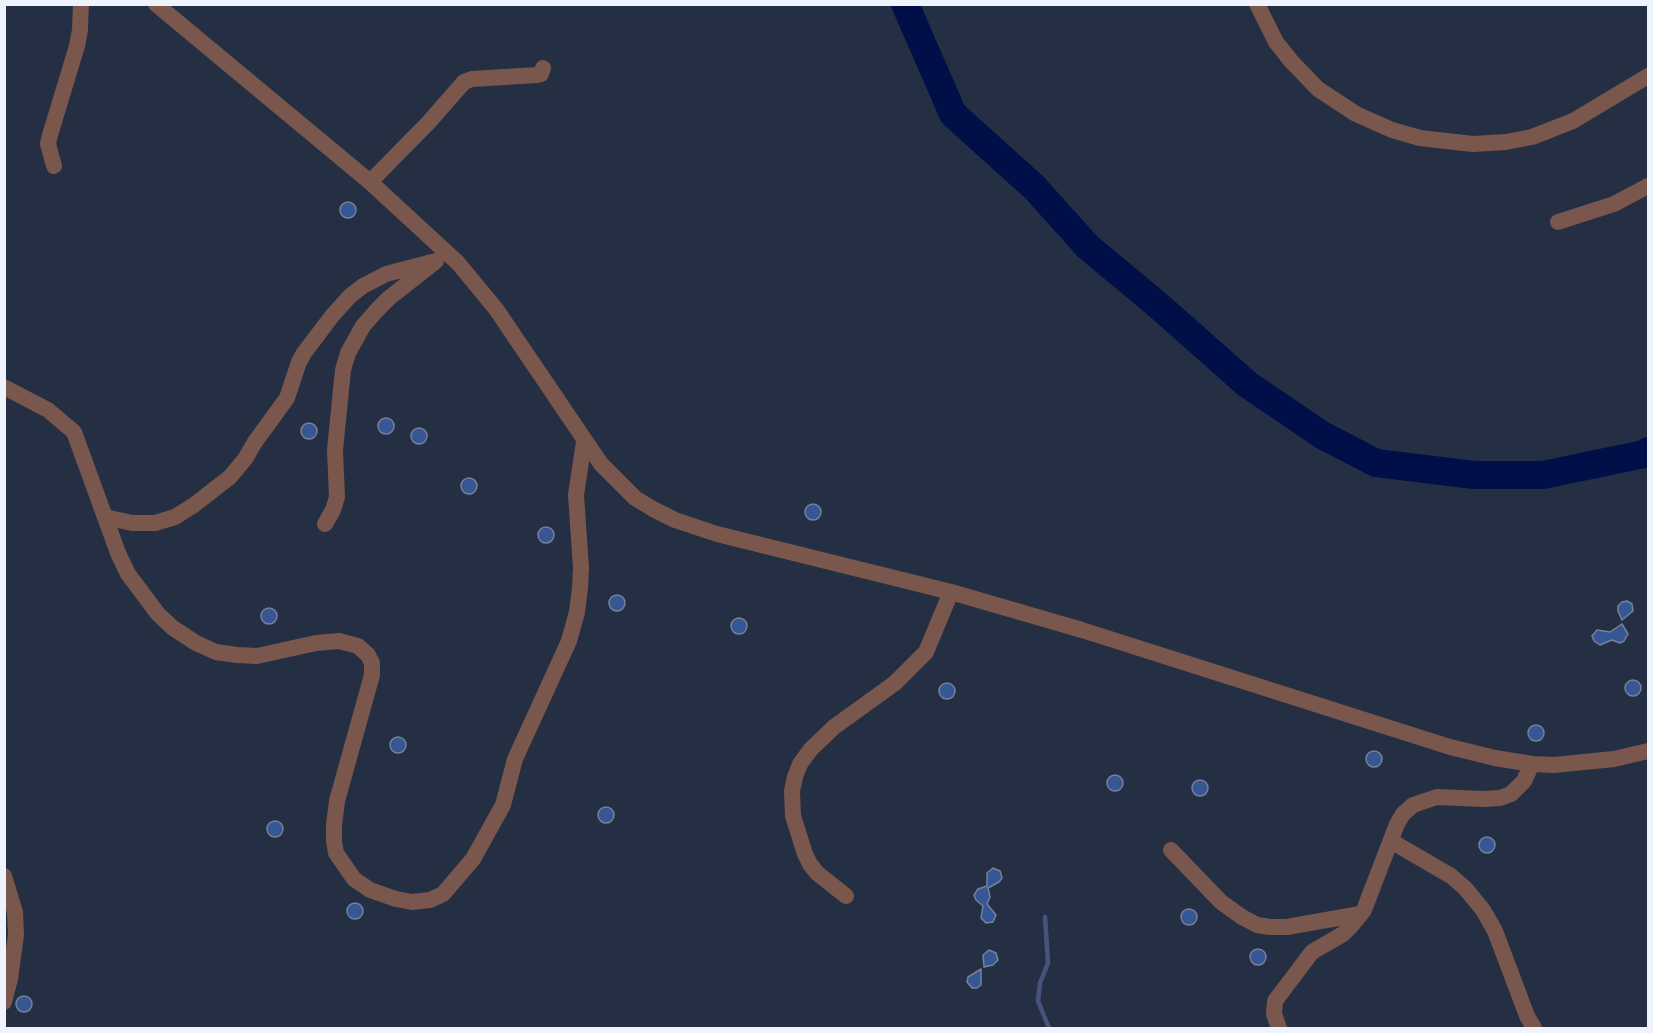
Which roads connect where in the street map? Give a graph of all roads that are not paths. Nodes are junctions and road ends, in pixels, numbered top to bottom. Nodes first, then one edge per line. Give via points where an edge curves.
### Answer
1 (81, 4) edge
2 (156, 4) edge
3 (1257, 4) edge
4 (543, 68) dead end
5 (1648, 76) edge
6 (54, 166) dead end
7 (370, 182) junction
8 (1648, 186) edge
9 (1557, 222) dead end
10 (441, 256) junction
11 (4, 387) edge
12 (584, 442) junction
13 (105, 517) junction
14 (325, 524) dead end
15 (951, 592) junction
16 (1648, 751) edge
17 (1532, 764) junction
18 (1390, 841) junction
19 (1171, 850) dead end
20 (4, 876) edge
21 (846, 896) dead end
22 (1360, 914) junction
23 (4, 1002) edge
24 (1279, 1029) edge
25 (1534, 1029) edge

1 - 6 street via 80,30 48,144
2 - 7 street
3 - 5 street via 1276,42 1318,89 1356,114 1392,130 1439,142 1495,143 1532,137 1573,121
4 - 7 street via 542,74 537,75 464,82
7 - 10 street
8 - 9 street via 1625,200
10 - 12 street via 474,280 541,373
10 - 13 street via 386,274 350,296 304,353 287,398 245,459 230,477 194,505 155,523
10 - 14 street via 377,310 348,353 335,450 338,497
11 - 13 street via 48,410 74,432
12 - 13 street via 576,495 580,588 569,641 515,759 503,805 494,822 455,882 430,900 412,902 370,890 354,879 336,853 337,801 372,675 369,655 358,646 339,641 257,656 216,652 196,643 158,614 128,574
12 - 15 street via 635,498 675,520
15 - 17 street via 1450,747
15 - 21 street via 926,652 895,683 834,727 811,749 795,777 791,803 805,854 818,873
16 - 17 street via 1581,764
17 - 18 street via 1517,789 1500,798 1437,796 1413,805 1403,814
18 - 22 street via 1372,893
18 - 25 street via 1451,876 1483,910
19 - 22 street via 1221,902 1257,925 1287,927
20 - 23 street via 15,912 16,935
22 - 24 street via 1343,934 1312,952 1281,991 1274,1014

